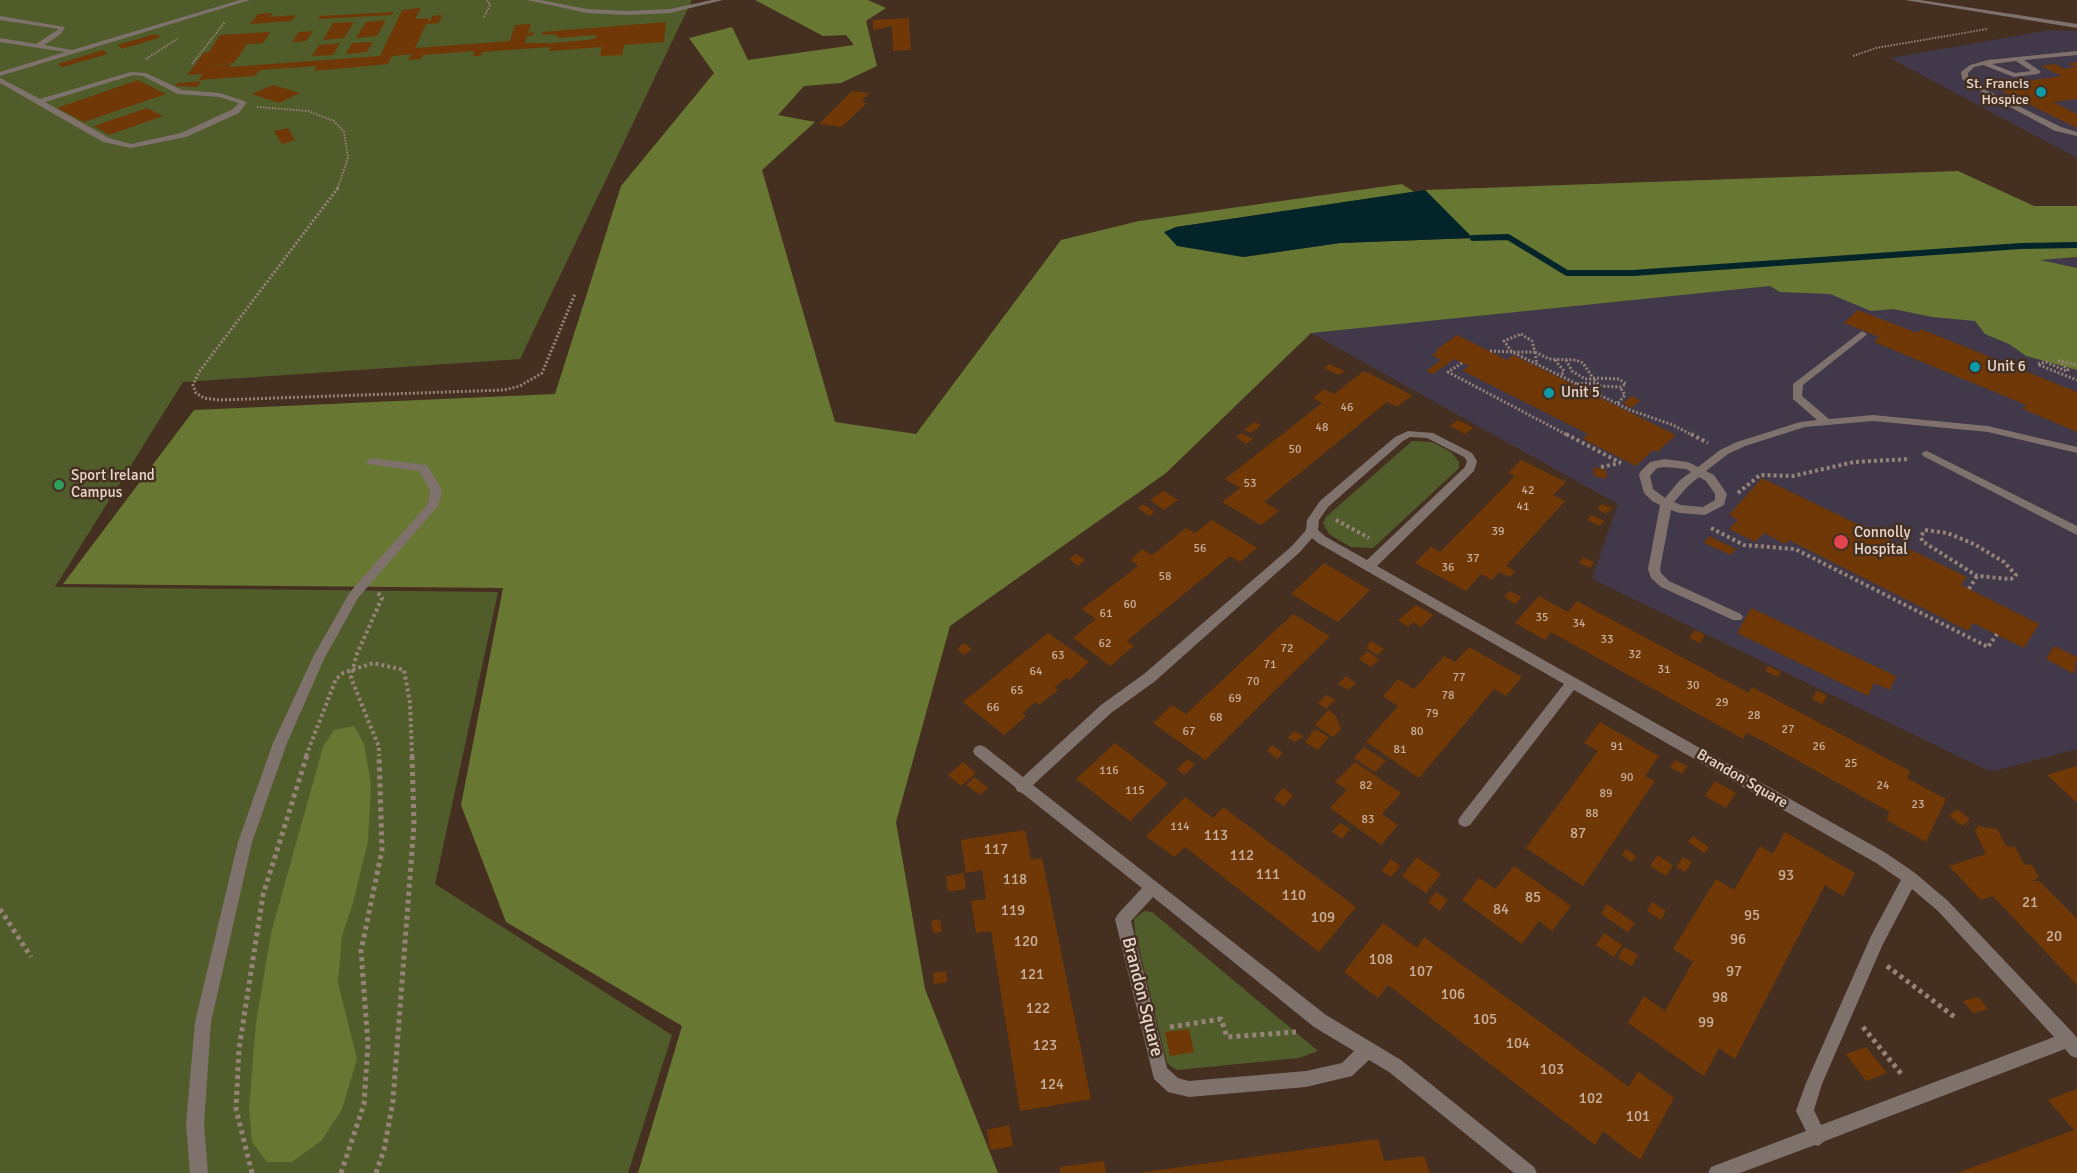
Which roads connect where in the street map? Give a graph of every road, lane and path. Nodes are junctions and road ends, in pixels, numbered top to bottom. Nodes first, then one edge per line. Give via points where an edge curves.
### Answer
1 (247, 0) edge
2 (487, 0) edge
3 (530, 0) edge
4 (720, 0) edge
5 (1908, 0) edge
6 (483, 17) dead end
7 (0, 18) edge
8 (215, 25) dead end
9 (2077, 26) edge
10 (1994, 27) dead end
11 (183, 35) dead end
12 (0, 40) edge
13 (39, 45) junction
14 (73, 52) junction
15 (2077, 53) edge
16 (1853, 57) dead end
17 (2014, 58) junction
18 (1984, 63) junction
19 (192, 64) dead end
20 (132, 73) junction
21 (0, 74) edge
22 (0, 81) edge
23 (39, 102) junction
24 (238, 108) junction
25 (2077, 134) edge
26 (575, 294) dead end
27 (1862, 334) dead end
28 (1490, 351) dead end
29 (1512, 352) junction
30 (1535, 352) junction
31 (1555, 360) junction
32 (1566, 360) junction
33 (1462, 363) dead end
34 (1537, 364) junction
35 (2077, 365) edge
36 (1561, 376) junction
37 (1595, 380) junction
38 (2077, 380) edge
39 (1576, 384) junction
40 (1620, 387) junction
41 (1618, 404) junction
42 (1825, 421) junction
43 (2077, 450) edge
44 (1724, 452) junction
45 (1929, 455) joint
46 (371, 462) dead end
47 (1622, 463) junction
48 (1601, 468) dead end
49 (1699, 471) junction
50 (1645, 474) junction
51 (1721, 494) junction
52 (1666, 504) junction
53 (1318, 510) junction
54 (1695, 511) junction
55 (2074, 526) edge
56 (1312, 531) junction
57 (1387, 549) junction
58 (1369, 566) junction
59 (1977, 576) junction
60 (368, 579) junction
61 (1969, 589) dead end
62 (1737, 617) dead end
63 (1997, 634) dead end
64 (353, 669) junction
65 (1573, 682) junction
66 (980, 751) dead end
67 (1022, 787) junction
68 (1465, 821) dead end
69 (1910, 878) junction
70 (1151, 889) junction
71 (0, 909) edge
72 (1871, 954) junction
73 (31, 957) dead end
74 (1847, 1008) junction
75 (1956, 1018) dead end
76 (1167, 1028) dead end
77 (1305, 1031) dead end
78 (2072, 1045) edge
79 (1368, 1050) junction
80 (1903, 1076) dead end
81 (1818, 1137) junction
82 (199, 1173) edge
83 (252, 1173) edge
84 (341, 1173) edge
85 (376, 1173) edge
86 (1528, 1173) edge
87 (1717, 1173) edge

1 - 14 street
2 - 6 path via 490,5
3 - 4 street via 587,11 628,13 670,11
5 - 9 street
7 - 13 street via 63,28
8 - 19 path via 226,22
10 - 16 path via 1875,48
11 - 20 path via 147,57
12 - 13 street
13 - 14 street
14 - 21 street
15 - 17 street
17 - 18 street
17 - 18 street via 2038,72 2014,75
18 - 25 street via 1964,72 1968,82 2058,129
20 - 23 street
20 - 24 street via 144,74 181,92 220,95 243,102
22 - 23 street
23 - 24 street via 106,140 131,146 183,135
24 - 26 path via 275,108 323,115 344,132 348,158 341,184 199,372 193,385 204,398 492,391 520,387 542,373
27 - 42 street via 1798,384 1797,397
28 - 29 path
29 - 30 path
29 - 30 path via 1504,341 1521,334 1532,341
29 - 34 path
30 - 31 path
30 - 34 path
31 - 32 path
31 - 36 path via 1564,371
32 - 37 path via 1572,371
32 - 37 path via 1583,363
33 - 47 path via 1448,372
34 - 36 path
35 - 38 path via 2060,361 2066,371 2046,362 2038,364
36 - 39 path
37 - 39 path
37 - 40 path via 1600,386
37 - 40 path via 1619,379 1626,384
39 - 41 path
40 - 41 path via 1625,395
41 - 44 path via 1673,425
42 - 43 street via 1873,418 1957,424
42 - 44 street via 1780,430
44 - 49 street
45 - 51 path via 1928,458 1918,453 1908,460 1854,462 1793,476 1760,475 1741,493
45 - 55 street
46 - 60 street via 423,468 436,490 433,505
47 - 48 path
47 - 50 path
49 - 50 street via 1664,463 1654,465
49 - 51 street via 1710,478
49 - 52 street
50 - 52 street via 1648,490
51 - 54 street via 1714,507
52 - 54 street
52 - 62 street via 1655,574 1665,584
53 - 56 street
53 - 57 path
53 - 57 street via 1408,434 1430,435 1468,455 1472,461 1470,468
54 - 63 path via 1704,524 1744,545 1795,549 1988,647
56 - 58 street, Brandon Square
56 - 67 street
57 - 58 street
58 - 65 street, Brandon Square
59 - 59 path via 2011,579 2016,574 1974,544 1947,533 1925,530 1923,541
59 - 61 path
60 - 64 path via 382,598
60 - 82 street via 354,595 318,658 280,742 245,842 203,1022 195,1124
64 - 83 path via 336,679 331,689 297,781 263,895 239,1049 236,1109
64 - 84 path via 351,678 379,747 382,850 361,951 368,1044 364,1104
64 - 85 path via 373,663 399,667 404,670 410,703 414,824 405,954 393,1101
65 - 68 street
65 - 69 street, Brandon Square
66 - 67 street
67 - 70 street
69 - 72 street
69 - 78 street, Brandon Square via 1943,906
70 - 79 street via 1320,1021
70 - 79 street, Brandon Square via 1123,919 1160,1073 1174,1086 1189,1089 1306,1080 1346,1070
71 - 73 path
72 - 74 street
72 - 75 path
74 - 80 path
74 - 81 street via 1805,1111
76 - 77 path via 1221,1019 1227,1037
78 - 81 street, Brandon Square
79 - 86 street via 1428,1090
81 - 87 street, Brandon Square

